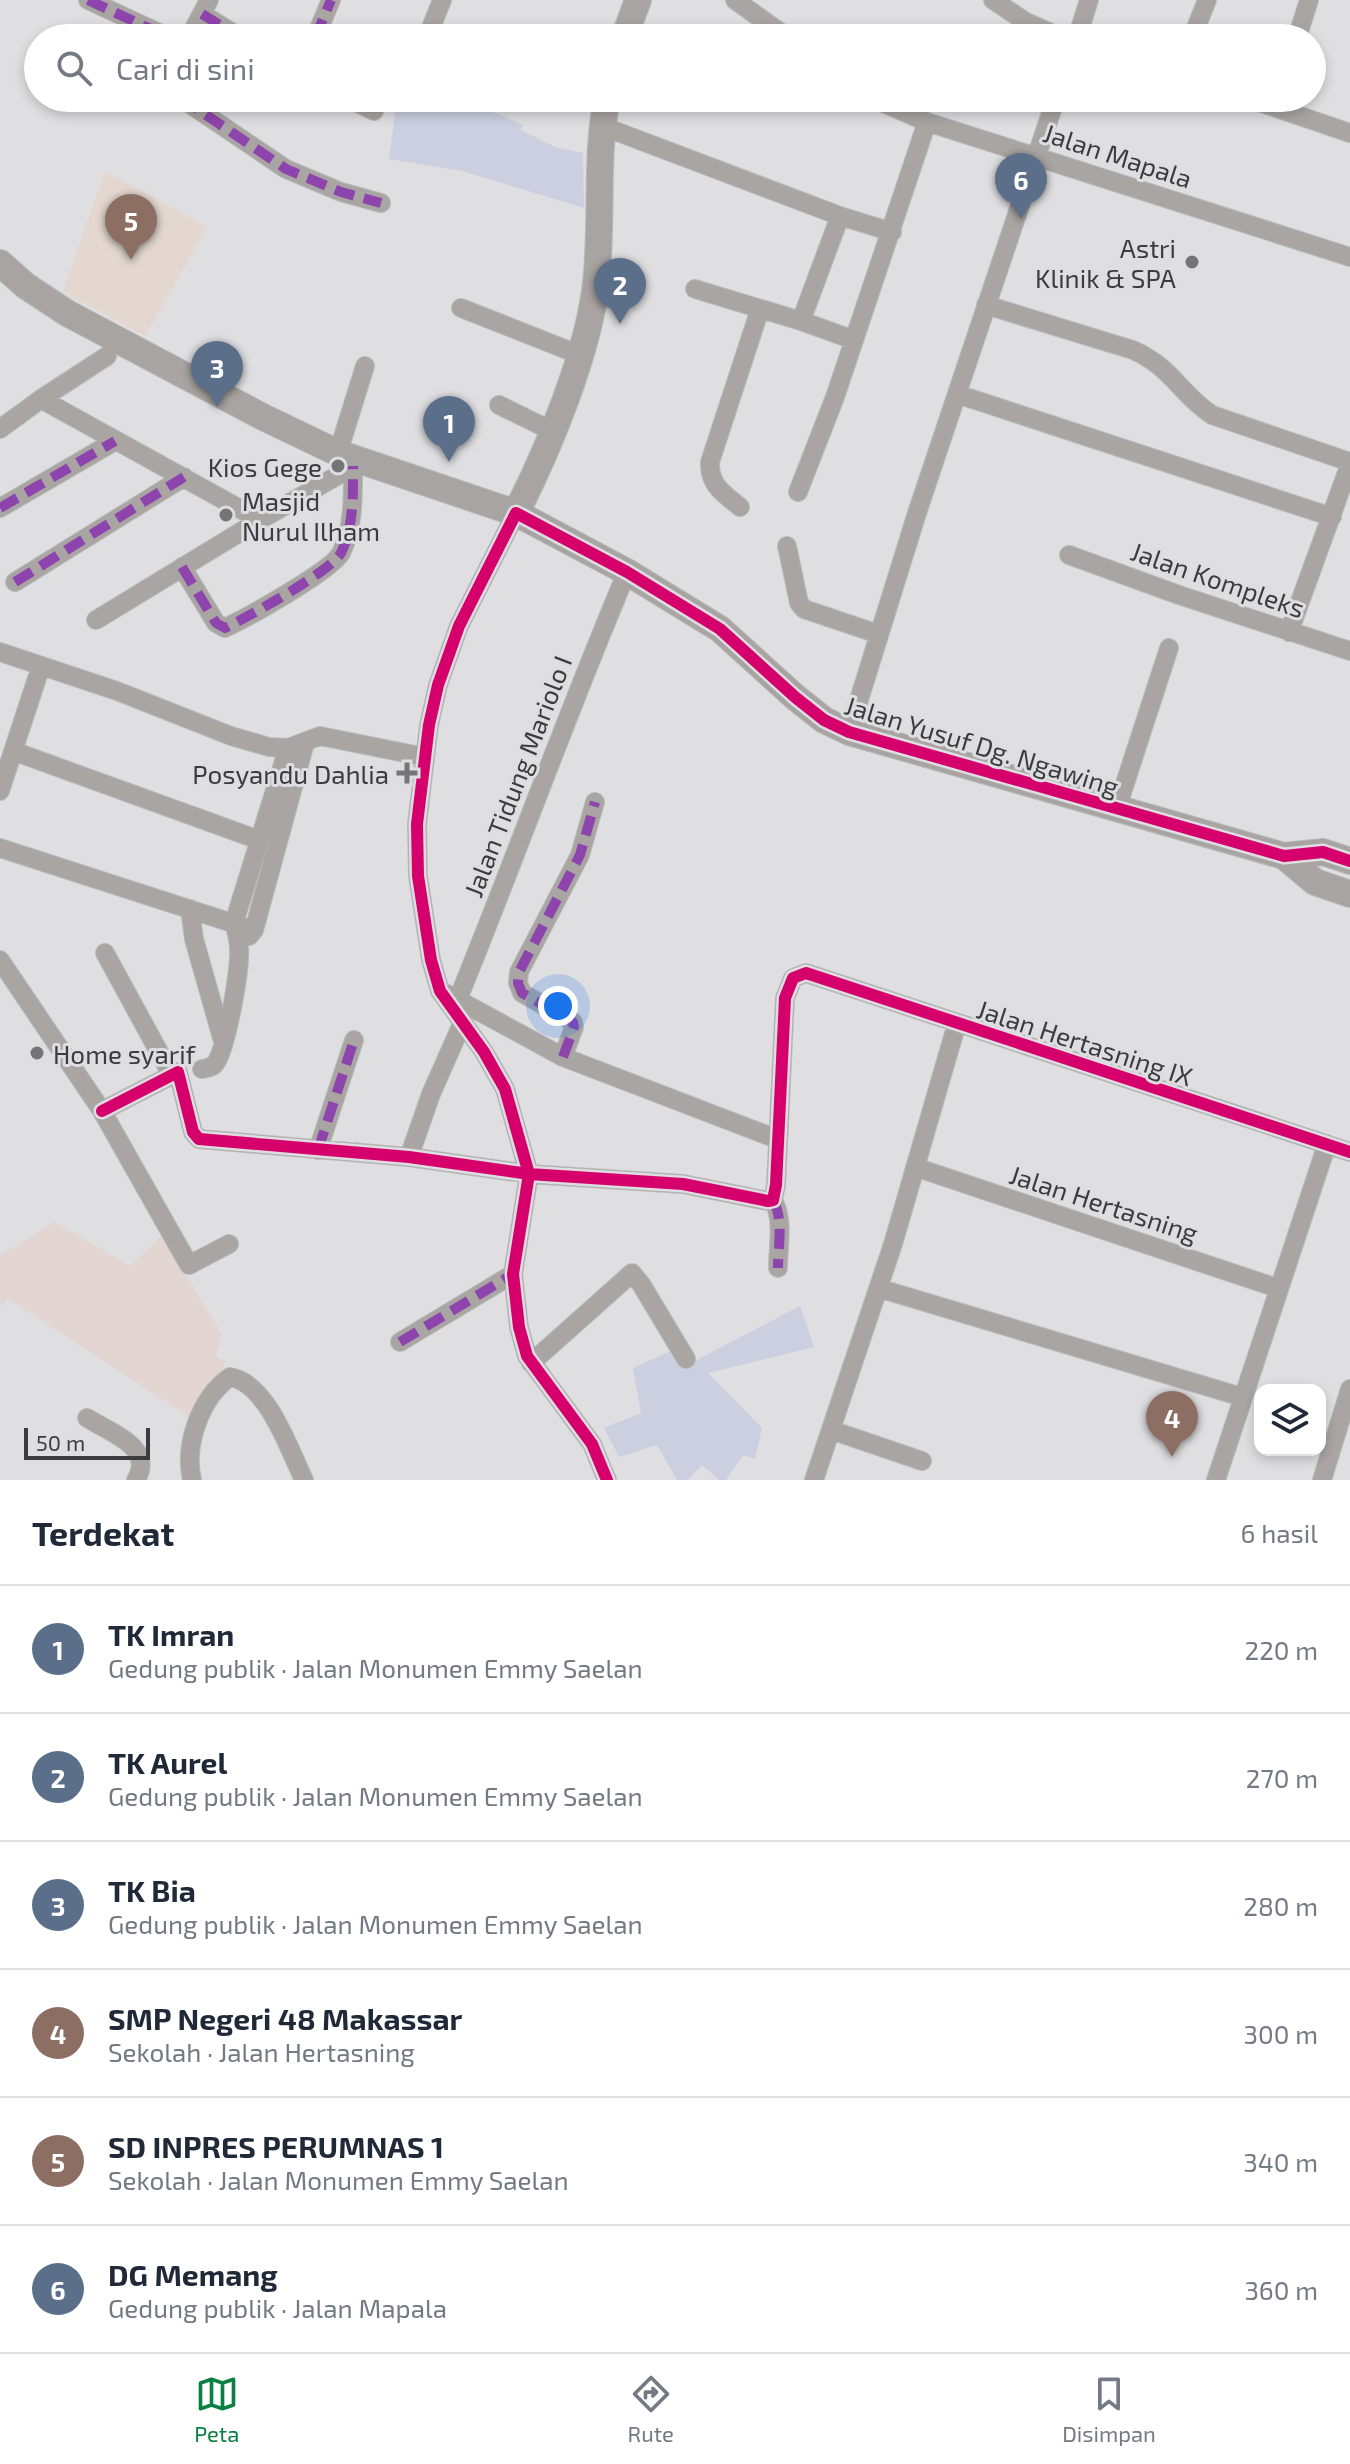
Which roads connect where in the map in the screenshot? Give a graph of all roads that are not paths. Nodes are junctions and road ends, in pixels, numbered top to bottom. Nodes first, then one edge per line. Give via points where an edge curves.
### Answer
1 (88, 0) edge
2 (331, 0) edge
3 (442, 0) edge
4 (638, 0) edge
5 (735, 0) edge
6 (993, 0) edge
7 (1089, 0) edge
8 (1207, 0) edge
9 (1309, 0) edge
10 (206, 7) edge
11 (140, 24) edge
12 (225, 24) edge
13 (321, 24) edge
14 (433, 24) edge
15 (629, 24) edge
16 (768, 24) edge
17 (1030, 24) edge
18 (1081, 24) edge
19 (1198, 24) edge
20 (1301, 24) edge
21 (202, 112) edge
22 (604, 112) edge
23 (904, 112) edge
24 (1051, 112) edge
25 (1301, 112) edge
26 (927, 122) junction
27 (602, 126) junction
28 (1350, 133) edge
29 (1035, 156) junction
30 (381, 203) dead end
31 (840, 216) junction
32 (892, 232) junction
33 (1350, 257) edge
34 (0, 263) edge
35 (695, 289) dead end
36 (986, 305) junction
37 (461, 308) dead end
38 (760, 309) junction
39 (801, 321) junction
40 (854, 340) junction
41 (580, 355) junction
42 (107, 356) dead end
43 (365, 366) dead end
44 (957, 394) junction
45 (41, 399) junction
46 (499, 405) dead end
47 (0, 429) edge
48 (552, 431) junction
49 (115, 441) junction
50 (351, 460) junction
51 (1350, 463) edge
52 (184, 477) junction
53 (798, 492) dead end
54 (740, 507) dead end
55 (0, 508) edge
56 (516, 513) junction
57 (1332, 517) junction
58 (260, 520) junction
59 (787, 546) dead end
60 (1069, 555) dead end
61 (182, 567) junction
62 (627, 572) junction
63 (15, 582) dead end
64 (96, 620) dead end
65 (1289, 632) junction
66 (878, 634) junction
67 (1169, 648) dead end
68 (1350, 651) edge
69 (0, 652) edge
70 (41, 666) junction
71 (849, 732) junction
72 (296, 745) junction
73 (13, 751) junction
74 (425, 757) junction
75 (0, 791) edge
76 (595, 802) dead end
77 (1117, 808) junction
78 (259, 840) junction
79 (0, 848) edge
80 (1284, 856) junction
81 (1350, 861) edge
82 (1350, 894) edge
83 (190, 909) junction
84 (234, 923) junction
85 (254, 930) junction
86 (239, 948) junction
87 (105, 953) dead end
88 (0, 960) edge
89 (440, 991) junction
90 (458, 999) junction
91 (957, 1023) junction
92 (462, 1024) junction
93 (354, 1040) dead end
94 (222, 1042) junction
95 (563, 1057) junction
96 (202, 1069) dead end
97 (174, 1073) junction
98 (102, 1111) junction
99 (777, 1139) junction
100 (1327, 1144) junction
101 (318, 1150) junction
102 (1350, 1152) edge
103 (409, 1157) junction
104 (915, 1167) junction
105 (529, 1174) junction
106 (773, 1200) junction
107 (229, 1244) dead end
108 (778, 1268) dead end
109 (513, 1274) junction
110 (878, 1288) junction
111 (1277, 1288) junction
112 (400, 1342) dead end
113 (686, 1359) dead end
114 (531, 1363) junction
115 (1350, 1389) edge
116 (1242, 1397) junction
117 (87, 1418) dead end
118 (831, 1430) junction
119 (922, 1461) dead end
120 (136, 1480) edge
121 (192, 1480) edge
122 (304, 1480) edge
123 (607, 1480) edge
124 (814, 1480) edge
125 (1216, 1480) edge
126 (1322, 1480) edge

1 - 11 street
2 - 13 street
3 - 14 street
4 - 15 street
5 - 16 street
6 - 17 street
7 - 18 street
8 - 19 street
9 - 20 street
10 - 12 street
21 - 30 street via 286,169
22 - 27 street
23 - 26 street, Jalan Mapala
24 - 29 street
25 - 28 street
26 - 29 street, Jalan Mapala
26 - 32 street
27 - 31 street
27 - 41 street via 596,285
29 - 33 street, Jalan Mapala
29 - 36 street
31 - 32 street
31 - 39 street
32 - 40 street
34 - 50 street, Jalan Yusuf Dg. Ngawing via 67,313
35 - 38 street
36 - 44 street
36 - 51 street via 1133,350 1167,370 1212,415
37 - 41 street
38 - 39 street
38 - 54 street via 710,462 714,484
39 - 40 street
40 - 53 street
41 - 48 street
42 - 45 street
43 - 50 street
44 - 57 street
44 - 66 street
45 - 47 street
45 - 49 street
46 - 48 street
48 - 56 street
49 - 52 street
49 - 55 street
50 - 56 street, Jalan Yusuf Dg. Ngawing
50 - 58 street
50 - 61 street via 351,515 342,550 326,568 220,626
51 - 57 street
52 - 58 street
52 - 63 street
56 - 62 street, Jalan Yusuf Dg. Ngawing
56 - 74 street via 446,658
57 - 65 street
58 - 61 street
59 - 66 street via 804,609
60 - 65 street, Jalan Kompleks
61 - 64 street
62 - 71 street, Jalan Yusuf Dg. Ngawing via 720,629 795,697
62 - 90 street, Jalan Tidung Mariolo I
65 - 68 street, Jalan Kompleks
66 - 71 street
67 - 77 street
69 - 70 street
70 - 72 street via 231,736 269,747
70 - 73 street
71 - 77 street, Jalan Yusuf Dg. Ngawing
72 - 74 street via 320,736
72 - 78 street
72 - 85 street
73 - 75 street
73 - 78 street
74 - 89 street via 417,824 418,876
76 - 95 street via 580,855 519,972 522,993 573,1022
77 - 80 street, Jalan Yusuf Dg. Ngawing
78 - 84 street
79 - 83 street
80 - 81 street, Jalan Yusuf Dg. Ngawing via 1323,852
80 - 82 street, Jalan Yusuf Dg. Ngawing via 1315,882
83 - 84 street
83 - 94 street
84 - 85 street
84 - 86 street
85 - 86 street
86 - 94 street via 238,982
87 - 97 street
88 - 98 street
89 - 90 street
89 - 92 street
90 - 95 street
91 - 99 street, Jalan Hertasning IX via 806,973 793,978 785,998
91 - 100 street, Jalan Hertasning IX
91 - 104 street
92 - 103 street
92 - 105 street via 505,1089
93 - 101 street
94 - 96 street via 217,1062
95 - 99 street
97 - 98 street
97 - 101 street via 195,1137
98 - 107 street via 189,1265
99 - 106 street
100 - 102 street, Jalan Hertasning IX
100 - 111 street
101 - 103 street
103 - 105 street
104 - 110 street
104 - 111 street, Jalan Hertasning
105 - 106 street via 683,1184
105 - 109 street
106 - 108 street via 779,1226
109 - 112 street
109 - 114 street via 519,1327
110 - 116 street
110 - 118 street
111 - 116 street
113 - 114 street via 632,1273
114 - 123 street via 592,1444
115 - 126 street
116 - 125 street
117 - 120 street via 134,1447 142,1470
118 - 119 street
118 - 124 street
121 - 122 street via 189,1457 195,1432 211,1396 230,1377 252,1387 266,1403

